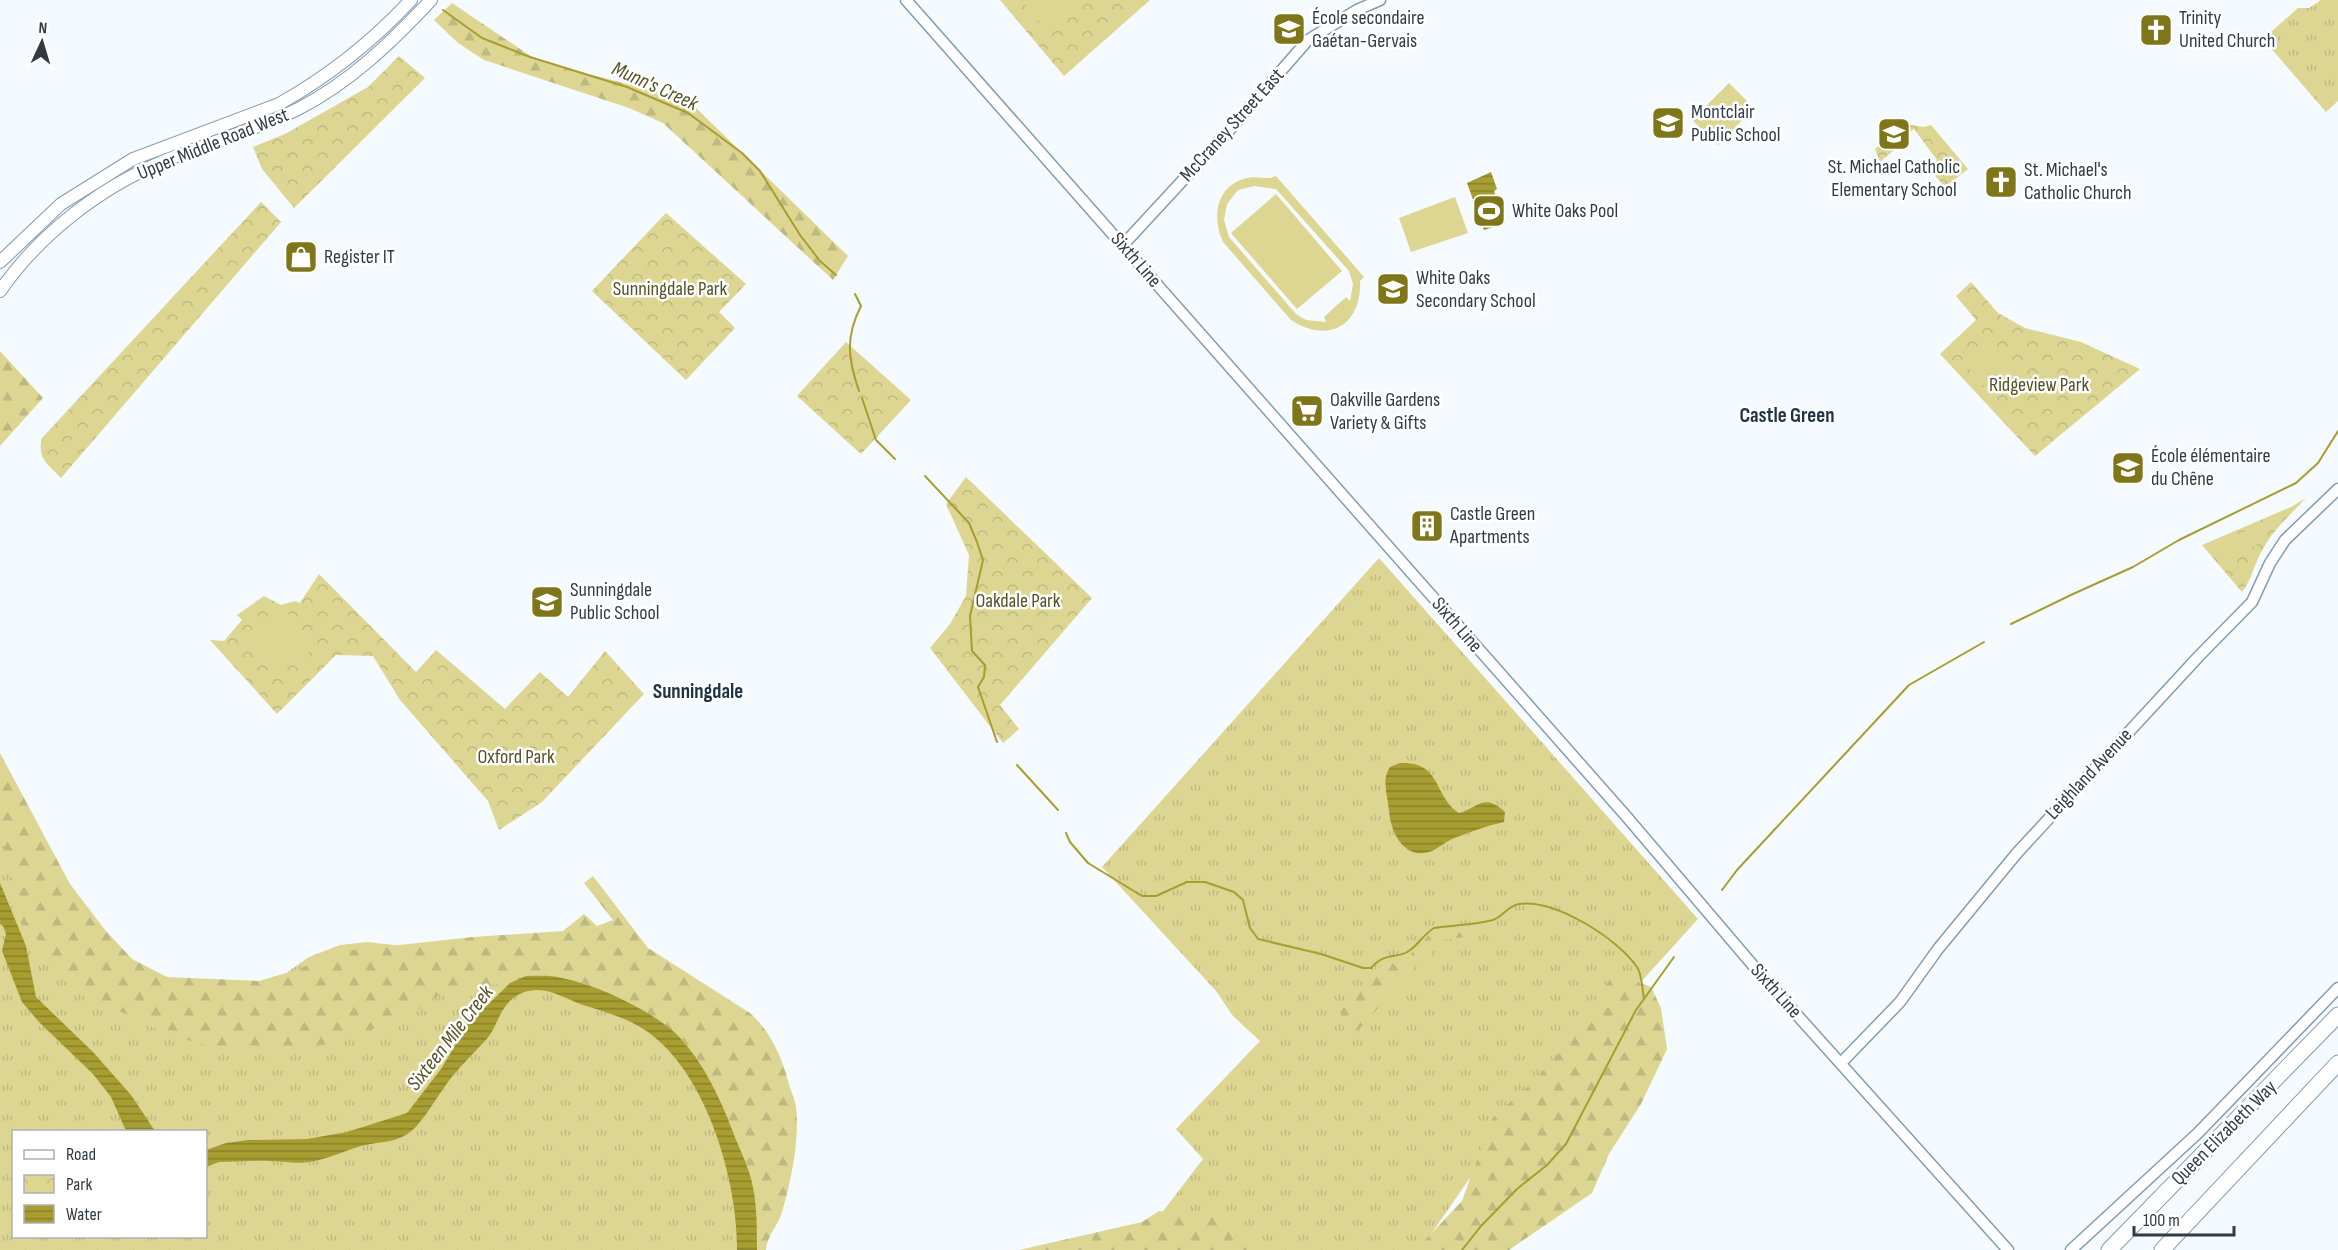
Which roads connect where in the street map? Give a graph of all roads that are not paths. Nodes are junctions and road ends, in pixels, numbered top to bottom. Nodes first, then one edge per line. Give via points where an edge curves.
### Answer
1 (411, 0) edge
2 (431, 0) edge
3 (906, 0) edge
4 (1380, 0) edge
5 (1123, 244) junction
6 (0, 261) edge
7 (0, 291) edge
8 (2338, 489) edge
9 (2338, 988) edge
10 (2338, 1015) edge
11 (1841, 1063) junction
12 (2338, 1063) edge
13 (2008, 1250) edge
14 (2071, 1250) edge
15 (2109, 1250) edge
16 (2162, 1250) edge

1 - 6 main road, Upper Middle Road West via 351,58 302,91 279,104 133,159 61,204
2 - 7 main road, Upper Middle Road West via 397,37 330,90 257,127 160,163 85,206 40,245
3 - 5 street, Sixth Line
4 - 5 street, McCraney Street East via 1308,40
5 - 11 street, Sixth Line
8 - 11 street, Leighland Avenue via 2284,540 2252,602 2039,828 1938,949 1900,1002
9 - 14 street via 2198,1133
10 - 15 highway, Queen Elizabeth Way
11 - 13 street, Sixth Line
12 - 16 highway, Queen Elizabeth Way

